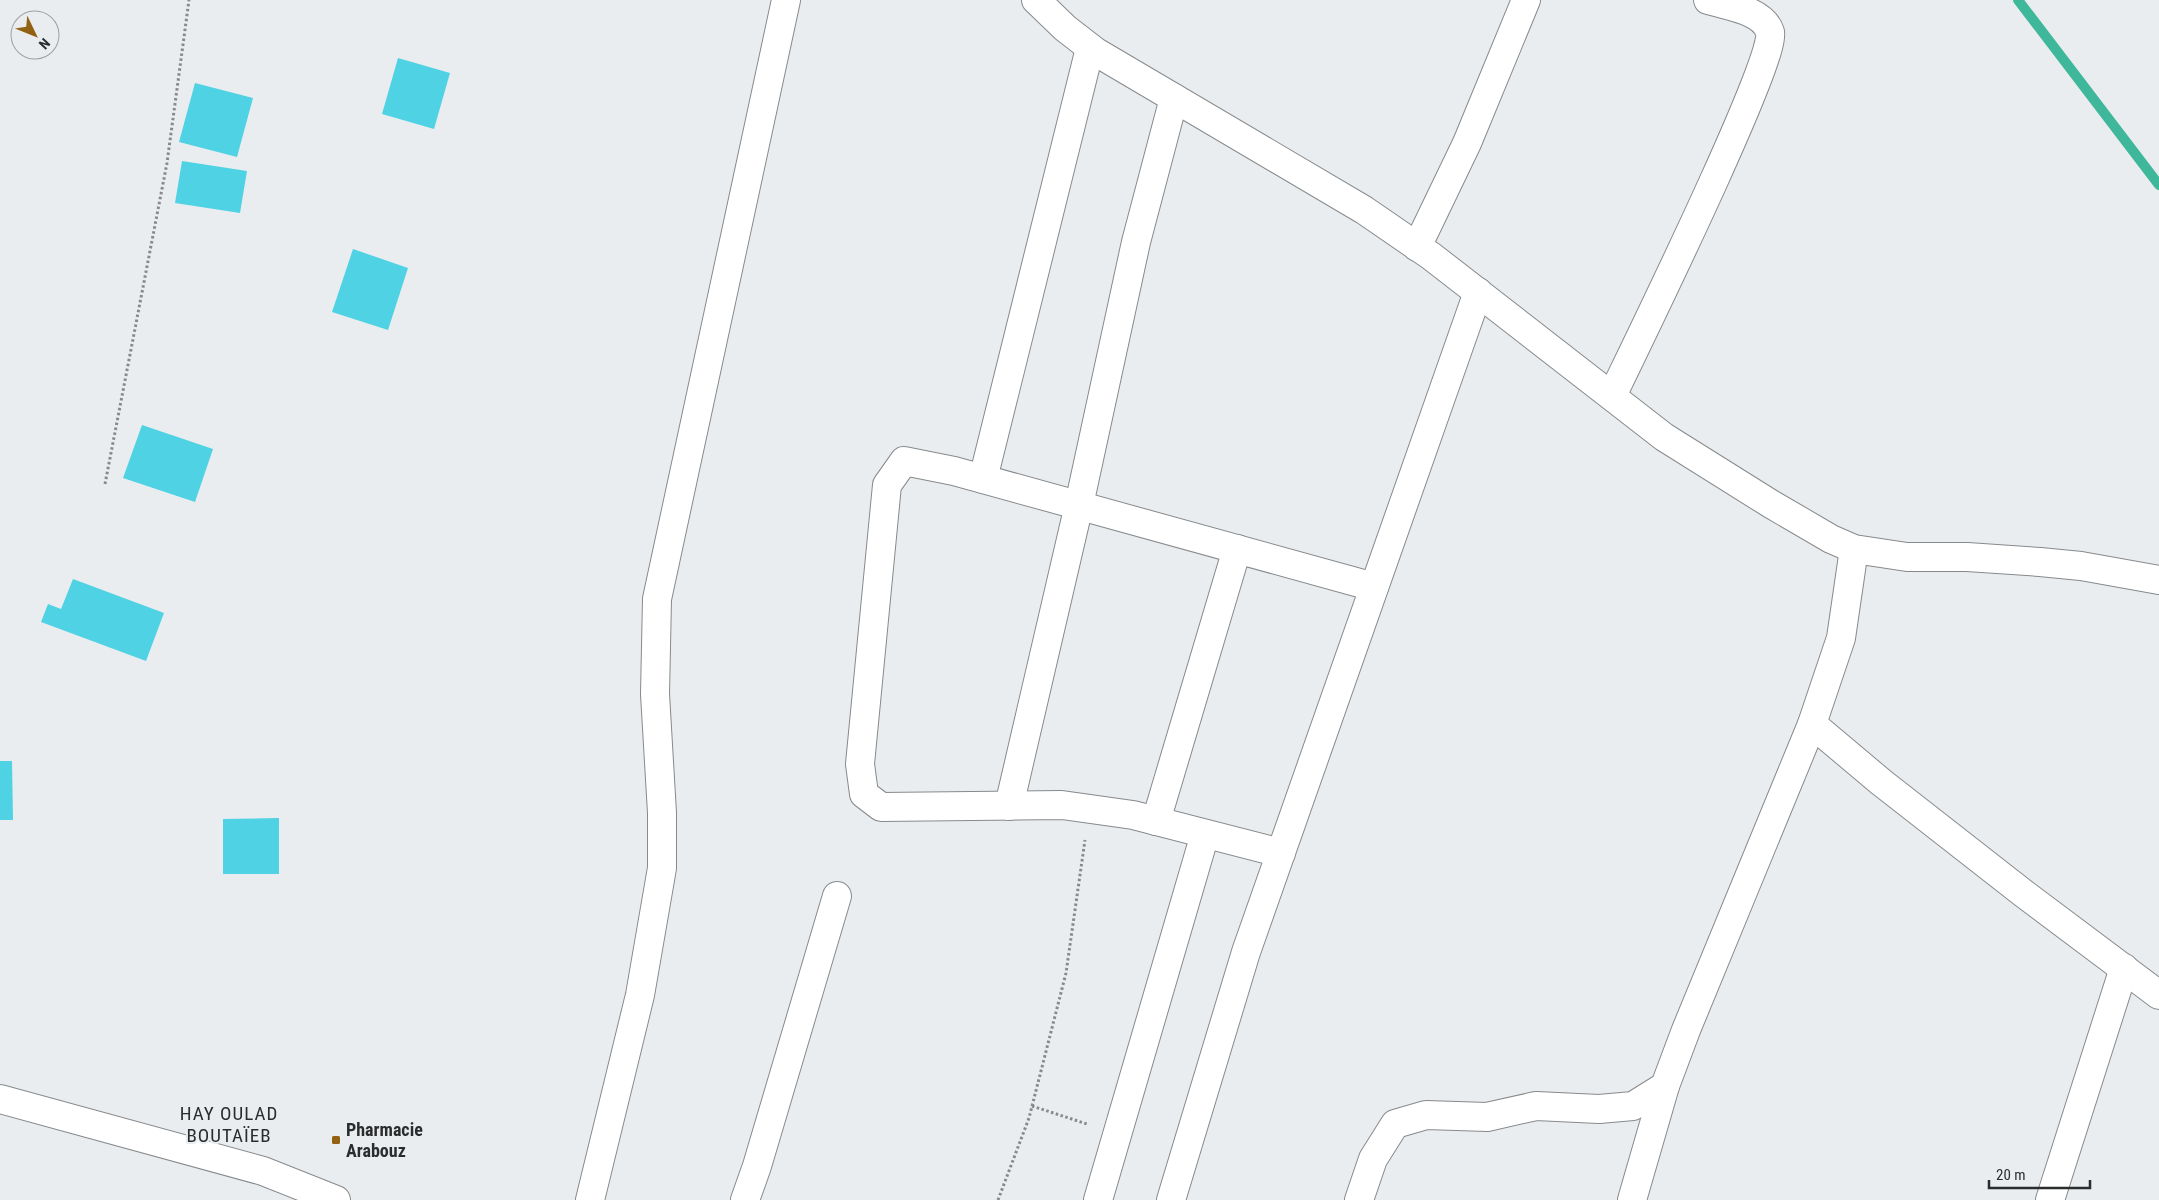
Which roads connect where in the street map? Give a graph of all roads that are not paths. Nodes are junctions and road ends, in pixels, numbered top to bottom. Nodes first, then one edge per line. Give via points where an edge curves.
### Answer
1 (786, 0) edge
2 (1036, 0) edge
3 (1526, 0) edge
4 (1708, 0) edge
5 (1090, 48) junction
6 (1174, 98) junction
7 (1417, 247) junction
8 (1478, 292) junction
9 (1612, 396) junction
10 (984, 479) junction
11 (1079, 505) junction
12 (1237, 549) junction
13 (1854, 549) junction
14 (2159, 580) edge
15 (1374, 588) junction
16 (1812, 724) junction
17 (1009, 806) junction
18 (1156, 821) junction
19 (1205, 834) junction
20 (1281, 853) junction
21 (836, 896) dead end
22 (2124, 968) junction
23 (2159, 995) edge
24 (1665, 1086) junction
25 (0, 1099) edge
26 (336, 1200) edge
27 (590, 1200) edge
28 (745, 1200) edge
29 (1098, 1200) edge
30 (1170, 1200) edge
31 (1359, 1200) edge
32 (1632, 1200) edge
33 (2050, 1200) edge

1 - 27 street via 657,599 655,694 662,868 640,995
2 - 5 street
3 - 7 street via 1467,143
4 - 9 street via 1753,14 1764,22 1771,33 1769,50 1737,130
5 - 6 street
5 - 10 street
6 - 7 street via 1364,210
6 - 11 street via 1136,242
7 - 8 street
8 - 9 street
8 - 15 street
9 - 13 street via 1664,436 1764,500
10 - 11 street
10 - 17 street via 904,461 887,484 860,764 864,794 881,807
11 - 12 street
11 - 17 street
12 - 15 street
12 - 18 street
13 - 14 street via 1907,557 1968,557 2073,565
13 - 16 street via 1842,638
15 - 20 street
16 - 22 street via 1881,782
16 - 24 street
17 - 18 street via 1062,805
18 - 19 street
19 - 20 street
19 - 29 street
20 - 30 street via 1246,952
21 - 28 street
22 - 23 street
22 - 33 street
24 - 31 street via 1633,1106 1599,1109 1536,1106 1487,1117 1426,1114 1396,1124 1373,1159
24 - 32 street
25 - 26 street via 264,1171

